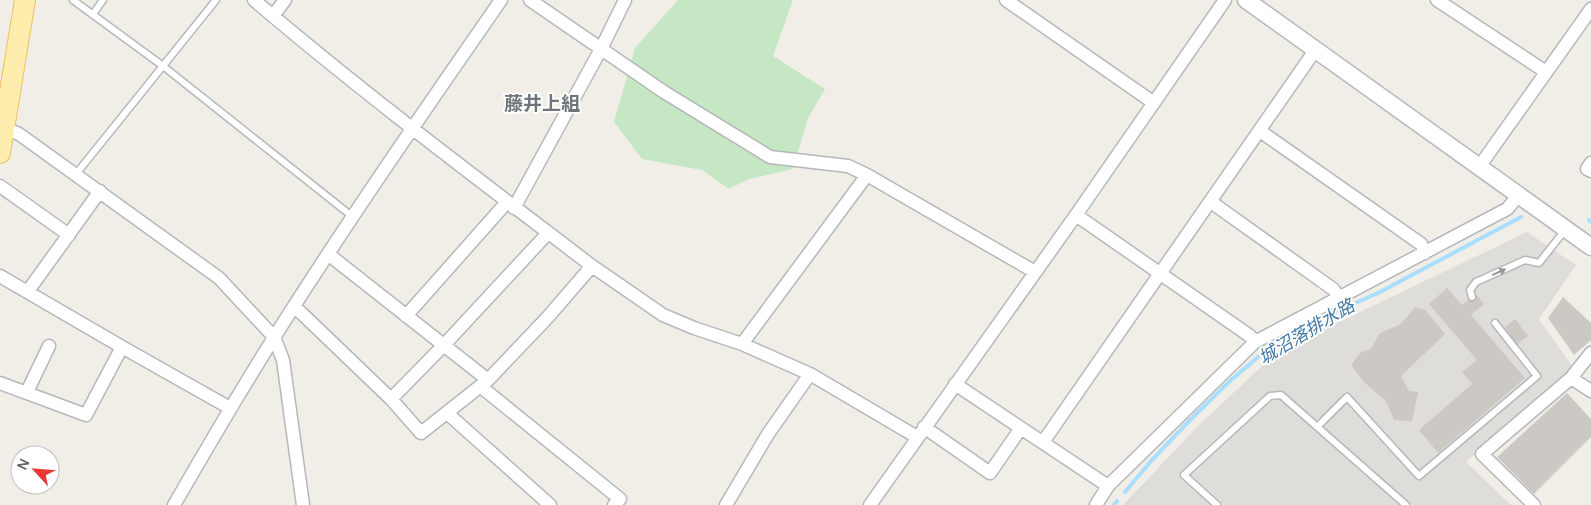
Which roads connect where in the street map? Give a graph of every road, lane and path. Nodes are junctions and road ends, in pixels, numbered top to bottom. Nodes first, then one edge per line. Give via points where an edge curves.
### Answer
1 (25, 0) edge
2 (73, 0) edge
3 (103, 0) edge
4 (216, 0) edge
5 (254, 0) edge
6 (285, 0) edge
7 (501, 0) edge
8 (530, 0) edge
9 (624, 0) edge
10 (1006, 0) edge
11 (1226, 0) edge
12 (1246, 0) edge
13 (1437, 0) edge
14 (1591, 9) edge
15 (93, 14) junction
16 (273, 16) junction
17 (601, 48) junction
18 (1316, 49) junction
19 (163, 66) junction
20 (1546, 72) junction
21 (1154, 103) junction
22 (5, 128) junction
23 (413, 128) junction
24 (1260, 131) junction
25 (0, 153) edge
26 (1591, 163) edge
27 (1479, 167) junction
28 (1591, 171) edge
29 (76, 174) junction
30 (866, 175) junction
31 (0, 186) edge
32 (100, 191) junction
33 (1519, 196) junction
34 (1211, 202) junction
35 (510, 205) junction
36 (1076, 214) junction
37 (353, 217) junction
38 (1565, 229) junction
39 (548, 233) junction
40 (70, 235) junction
41 (1591, 247) edge
42 (1425, 253) junction
43 (328, 254) junction
44 (592, 266) junction
45 (1035, 272) junction
46 (1160, 273) junction
47 (0, 276) edge
48 (28, 291) junction
49 (1339, 297) junction
50 (1472, 297) dead end
51 (294, 306) junction
52 (406, 316) junction
53 (1495, 323) dead end
54 (274, 337) junction
55 (1255, 342) junction
56 (742, 344) junction
57 (444, 345) junction
58 (49, 346) dead end
59 (122, 347) junction
60 (1591, 353) edge
61 (810, 374) junction
62 (1570, 378) junction
63 (0, 383) edge
64 (484, 383) junction
65 (956, 384) junction
66 (1591, 390) edge
67 (27, 392) junction
68 (391, 399) junction
69 (230, 408) junction
70 (446, 413) junction
71 (1317, 427) junction
72 (1021, 428) junction
73 (921, 432) junction
74 (1043, 442) junction
75 (1108, 486) junction
76 (729, 504) edge
77 (174, 505) edge
78 (302, 505) edge
79 (550, 505) edge
80 (614, 505) edge
81 (870, 505) edge
82 (1096, 505) edge
83 (1217, 505) edge
84 (1406, 505) edge
85 (1534, 505) edge

1 - 22 main road
2 - 15 lane
3 - 15 lane
4 - 19 lane
5 - 16 street
6 - 16 street
7 - 23 street
8 - 17 street
9 - 17 street
10 - 21 street
11 - 21 street
12 - 18 street
13 - 20 street
14 - 20 street
15 - 19 lane
16 - 23 street
17 - 30 street via 664,92 770,157 848,166
17 - 35 street
18 - 24 street
18 - 27 street
19 - 29 lane
19 - 37 lane
20 - 27 street
21 - 36 street
22 - 25 main road
22 - 29 street via 19,134
23 - 35 street
23 - 37 street
24 - 34 street
24 - 42 street via 1421,244
26 - 28 street via 1587,168
27 - 33 street
29 - 32 street
30 - 45 street
30 - 56 street
31 - 40 street
32 - 40 street
32 - 54 street via 219,278
33 - 38 street
33 - 42 street via 1507,209
34 - 46 street
34 - 49 street via 1333,289
35 - 39 street
35 - 52 street
36 - 45 street
36 - 46 street
37 - 43 street
38 - 41 street
50 -> 38 lane via 1470,290 1476,282 1525,260 1539,263
39 - 44 street
39 - 57 street
40 - 48 street
42 - 49 street
43 - 51 street
43 - 52 street
44 - 56 street via 663,315
44 - 64 street
45 - 65 street
46 - 55 street
46 - 74 street
47 - 48 street
48 - 59 street
49 - 55 street
51 - 54 street
51 - 68 street
52 - 57 street
53 - 71 lane via 1537,376 1419,476 1347,397
54 - 69 street
54 - 78 street via 283,360
55 - 75 street
56 - 61 street
57 - 64 street
57 - 68 street
58 - 67 street
59 - 67 street via 86,415
59 - 69 street
60 - 62 street
61 - 73 street
61 - 76 street via 768,434
62 - 66 street
62 - 85 street via 1482,454
63 - 67 street
64 - 70 street
64 - 80 street via 620,498
65 - 72 street
65 - 73 street
68 - 70 street via 421,433
69 - 77 street
70 - 79 street
71 - 83 lane via 1281,395 1270,396 1184,475
71 - 84 lane
72 - 73 street via 990,473
72 - 74 street
73 - 81 street
74 - 75 street
75 - 82 street

